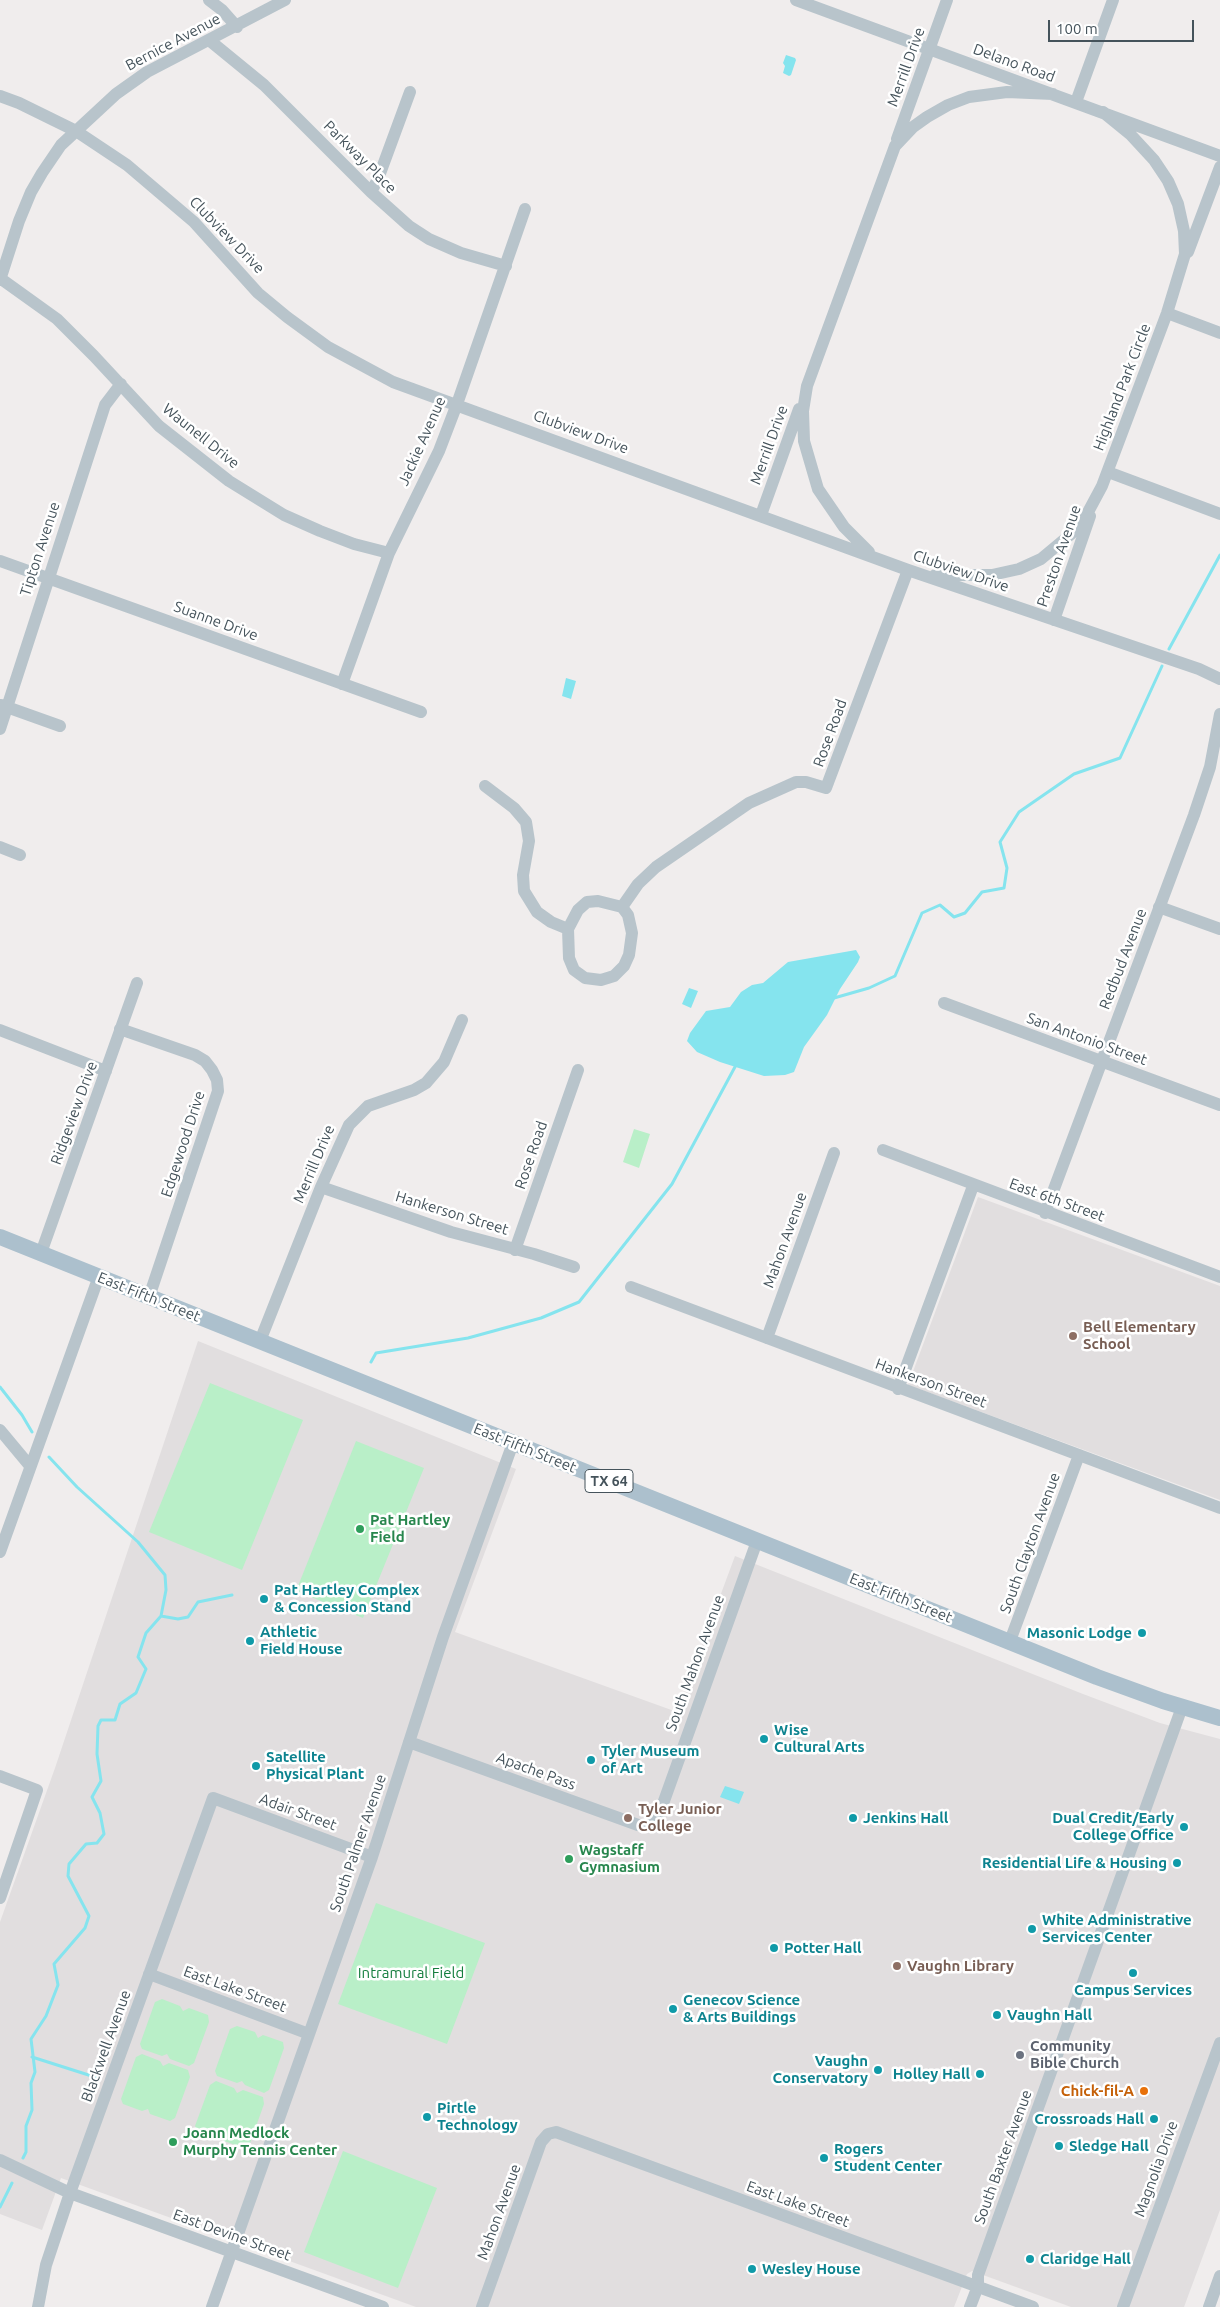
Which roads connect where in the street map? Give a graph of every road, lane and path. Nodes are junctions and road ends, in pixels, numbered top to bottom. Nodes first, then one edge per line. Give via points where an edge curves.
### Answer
1 (209, 0) edge
2 (285, 0) edge
3 (796, 0) edge
4 (947, 0) edge
5 (1114, 0) edge
6 (237, 27) junction
7 (209, 40) junction
8 (930, 50) junction
9 (410, 92) dead end
10 (1053, 94) junction
11 (0, 96) edge
12 (1076, 102) junction
13 (1103, 112) junction
14 (76, 131) junction
15 (895, 146) junction
16 (1220, 156) edge
17 (1220, 166) edge
18 (371, 192) junction
19 (525, 209) dead end
20 (1184, 264) junction
21 (506, 266) junction
22 (0, 279) edge
23 (1167, 313) junction
24 (1220, 334) edge
25 (121, 384) junction
26 (808, 386) junction
27 (457, 404) junction
28 (1108, 472) junction
29 (1094, 503) junction
30 (1220, 514) edge
31 (761, 515) junction
32 (389, 553) junction
33 (875, 558) junction
34 (0, 561) edge
35 (908, 570) junction
36 (922, 574) junction
37 (48, 578) junction
38 (1054, 620) junction
39 (1220, 679) edge
40 (342, 684) junction
41 (3, 706) edge
42 (421, 712) dead end
43 (1220, 714) edge
44 (60, 726) dead end
45 (0, 729) edge
46 (1216, 752) edge
47 (485, 786) dead end
48 (0, 848) edge
49 (20, 855) dead end
50 (622, 907) junction
51 (1160, 907) junction
52 (568, 929) junction
53 (1220, 930) edge
54 (137, 983) dead end
55 (944, 1002) dead end
56 (462, 1020) dead end
57 (0, 1030) edge
58 (120, 1030) junction
59 (1101, 1062) junction
60 (578, 1070) dead end
61 (106, 1071) junction
62 (1220, 1105) edge
63 (883, 1150) dead end
64 (834, 1152) dead end
65 (973, 1186) junction
66 (321, 1187) junction
67 (1045, 1213) junction
68 (0, 1237) edge
69 (515, 1250) junction
70 (41, 1253) junction
71 (574, 1268) dead end
72 (100, 1276) junction
73 (1220, 1277) edge
74 (631, 1288) dead end
75 (150, 1297) junction
76 (767, 1338) junction
77 (260, 1341) junction
78 (898, 1389) junction
79 (0, 1430) edge
80 (513, 1443) junction
81 (1079, 1455) junction
82 (30, 1466) junction
83 (1220, 1508) edge
84 (757, 1541) junction
85 (1, 1544) edge
86 (1010, 1642) junction
87 (1182, 1707) junction
88 (1220, 1718) edge
89 (409, 1742) junction
90 (0, 1776) edge
91 (213, 1798) joint
92 (653, 1823) joint
93 (372, 1857) junction
94 (4, 1876) edge
95 (0, 1898) edge
96 (149, 1974) junction
97 (309, 2034) junction
98 (1220, 2043) edge
99 (1214, 2079) edge
100 (551, 2133) joint
101 (0, 2160) edge
102 (70, 2193) junction
103 (232, 2253) junction
104 (1220, 2276) edge
105 (978, 2286) junction
106 (38, 2307) edge
107 (212, 2307) edge
108 (383, 2307) edge
109 (482, 2307) edge
110 (970, 2307) edge
111 (1033, 2307) edge
112 (1123, 2307) edge
113 (1209, 2307) edge

1 - 6 street
2 - 6 street, Bernice Avenue
3 - 8 street, Delano Road
4 - 8 street, Merrill Drive
5 - 12 street
6 - 7 street, Bernice Avenue
7 - 14 street, Bernice Avenue via 147,72 116,94
7 - 18 street, Parkway Place via 264,85
8 - 10 street, Delano Road
8 - 15 street, Merrill Drive
9 - 18 street
10 - 12 street, Delano Road
10 - 15 street via 1007,92 969,97 927,117
11 - 14 street, Clubview Drive
12 - 13 street, Delano Road
13 - 16 street, Delano Road
13 - 20 street, Highland Park Circle via 1136,140 1168,181 1178,204 1184,231
14 - 22 street, Bernice Avenue via 61,145 31,192
14 - 27 street, Clubview Drive via 128,165 160,192 194,222 258,293 305,331 356,364 393,382
15 - 26 street
17 - 20 street
18 - 21 street, Parkway Place via 390,211 429,239
19 - 21 street, Jackie Avenue
20 - 23 street, Highland Park Circle
21 - 27 street, Jackie Avenue
22 - 25 street, Waunell Drive via 57,319
23 - 24 street
23 - 28 street, Highland Park Circle
25 - 32 street, Waunell Drive via 159,426 255,498 320,531
25 - 37 street, Tipton Avenue via 105,405
26 - 31 street, Merrill Drive
26 - 33 street via 802,424 814,479 844,527
27 - 31 street, Clubview Drive
27 - 32 street, Jackie Avenue
28 - 29 street, Highland Park Circle
28 - 30 street
29 - 36 street, Highland Park Circle via 1071,534 1054,550 1031,564 992,575
29 - 38 street, Preston Avenue
31 - 33 street, Clubview Drive
32 - 40 street, Jackie Avenue
33 - 35 street, Clubview Drive
34 - 37 street, Suanne Drive
35 - 36 street, Clubview Drive
35 - 50 street, Rose Road via 826,788 796,782 749,803 656,867 638,884
36 - 38 street, Clubview Drive
37 - 40 street, Suanne Drive
37 - 41 street, Tipton Avenue
38 - 39 street, Clubview Drive
40 - 42 street, Suanne Drive
41 - 44 street
41 - 45 street, Tipton Avenue
43 - 46 street, Redbud Avenue
46 - 51 street, Redbud Avenue
47 - 52 street via 514,808 526,822 529,841 523,880 529,902 544,918
48 - 49 street
50 - 52 street via 598,900 587,902 578,910
50 - 52 street via 630,921 632,941 630,955 614,976 594,980 574,970 569,958
51 - 53 street
51 - 59 street, Redbud Avenue
54 - 58 street, Ridgeview Drive
55 - 59 street, San Antonio Street
56 - 66 street, Merrill Drive via 444,1062 426,1083 368,1106 357,1115 349,1125
57 - 61 street
58 - 61 street, Ridgeview Drive
58 - 75 street, Edgewood Drive via 195,1055 205,1061 217,1080 218,1091
59 - 62 street, San Antonio Street
59 - 67 street, Redbud Avenue
60 - 69 street, Rose Road
61 - 70 street, Ridgeview Drive
63 - 65 street, East 6th Street
64 - 76 street, Mahon Avenue
65 - 67 street, East 6th Street
65 - 78 street
66 - 69 street, Hankerson Street via 451,1232
66 - 77 street, Merrill Drive
67 - 73 street, East 6th Street
68 - 70 main road, East Fifth Street / TX 64
69 - 71 street, Hankerson Street
70 - 72 main road, East Fifth Street / TX 64
72 - 75 main road, East Fifth Street / TX 64
72 - 82 street
74 - 76 street, Hankerson Street
75 - 77 main road, East Fifth Street / TX 64
76 - 78 street, Hankerson Street
77 - 80 main road, East Fifth Street / TX 64
78 - 81 street, Hankerson Street
79 - 82 street
80 - 84 main road, East Fifth Street / TX 64
80 - 89 street, South Palmer Avenue
81 - 83 street, Hankerson Street
81 - 86 street, South Clayton Avenue
82 - 85 street
84 - 86 main road, East Fifth Street / TX 64
84 - 92 street, South Mahon Avenue via 659,1815
86 - 87 main road, East Fifth Street / TX 64
87 - 88 main road, East Fifth Street / TX 64
87 - 105 street, South Baxter Avenue via 978,2275
89 - 92 street, Apache Pass via 638,1826
89 - 93 street, South Palmer Avenue
90 - 94 street via 37,1790
91 - 93 street, Adair Street
91 - 96 street, Blackwell Avenue
93 - 97 street, South Palmer Avenue
94 - 95 street
96 - 97 street, East Lake Street
96 - 102 street, Blackwell Avenue
97 - 103 street, South Palmer Avenue
98 - 99 street, Magnolia Drive
99 - 112 street, Magnolia Drive
100 - 105 street, East Lake Street via 573,2138
100 - 109 street, Mahon Avenue via 541,2142
101 - 102 street, East Devine Street
102 - 103 street, East Devine Street
102 - 106 street, Blackwell Avenue via 46,2265
103 - 107 street, South Palmer Avenue
103 - 108 street, East Devine Street
104 - 113 street
105 - 110 street, South Baxter Avenue
105 - 111 street, East Lake Street

